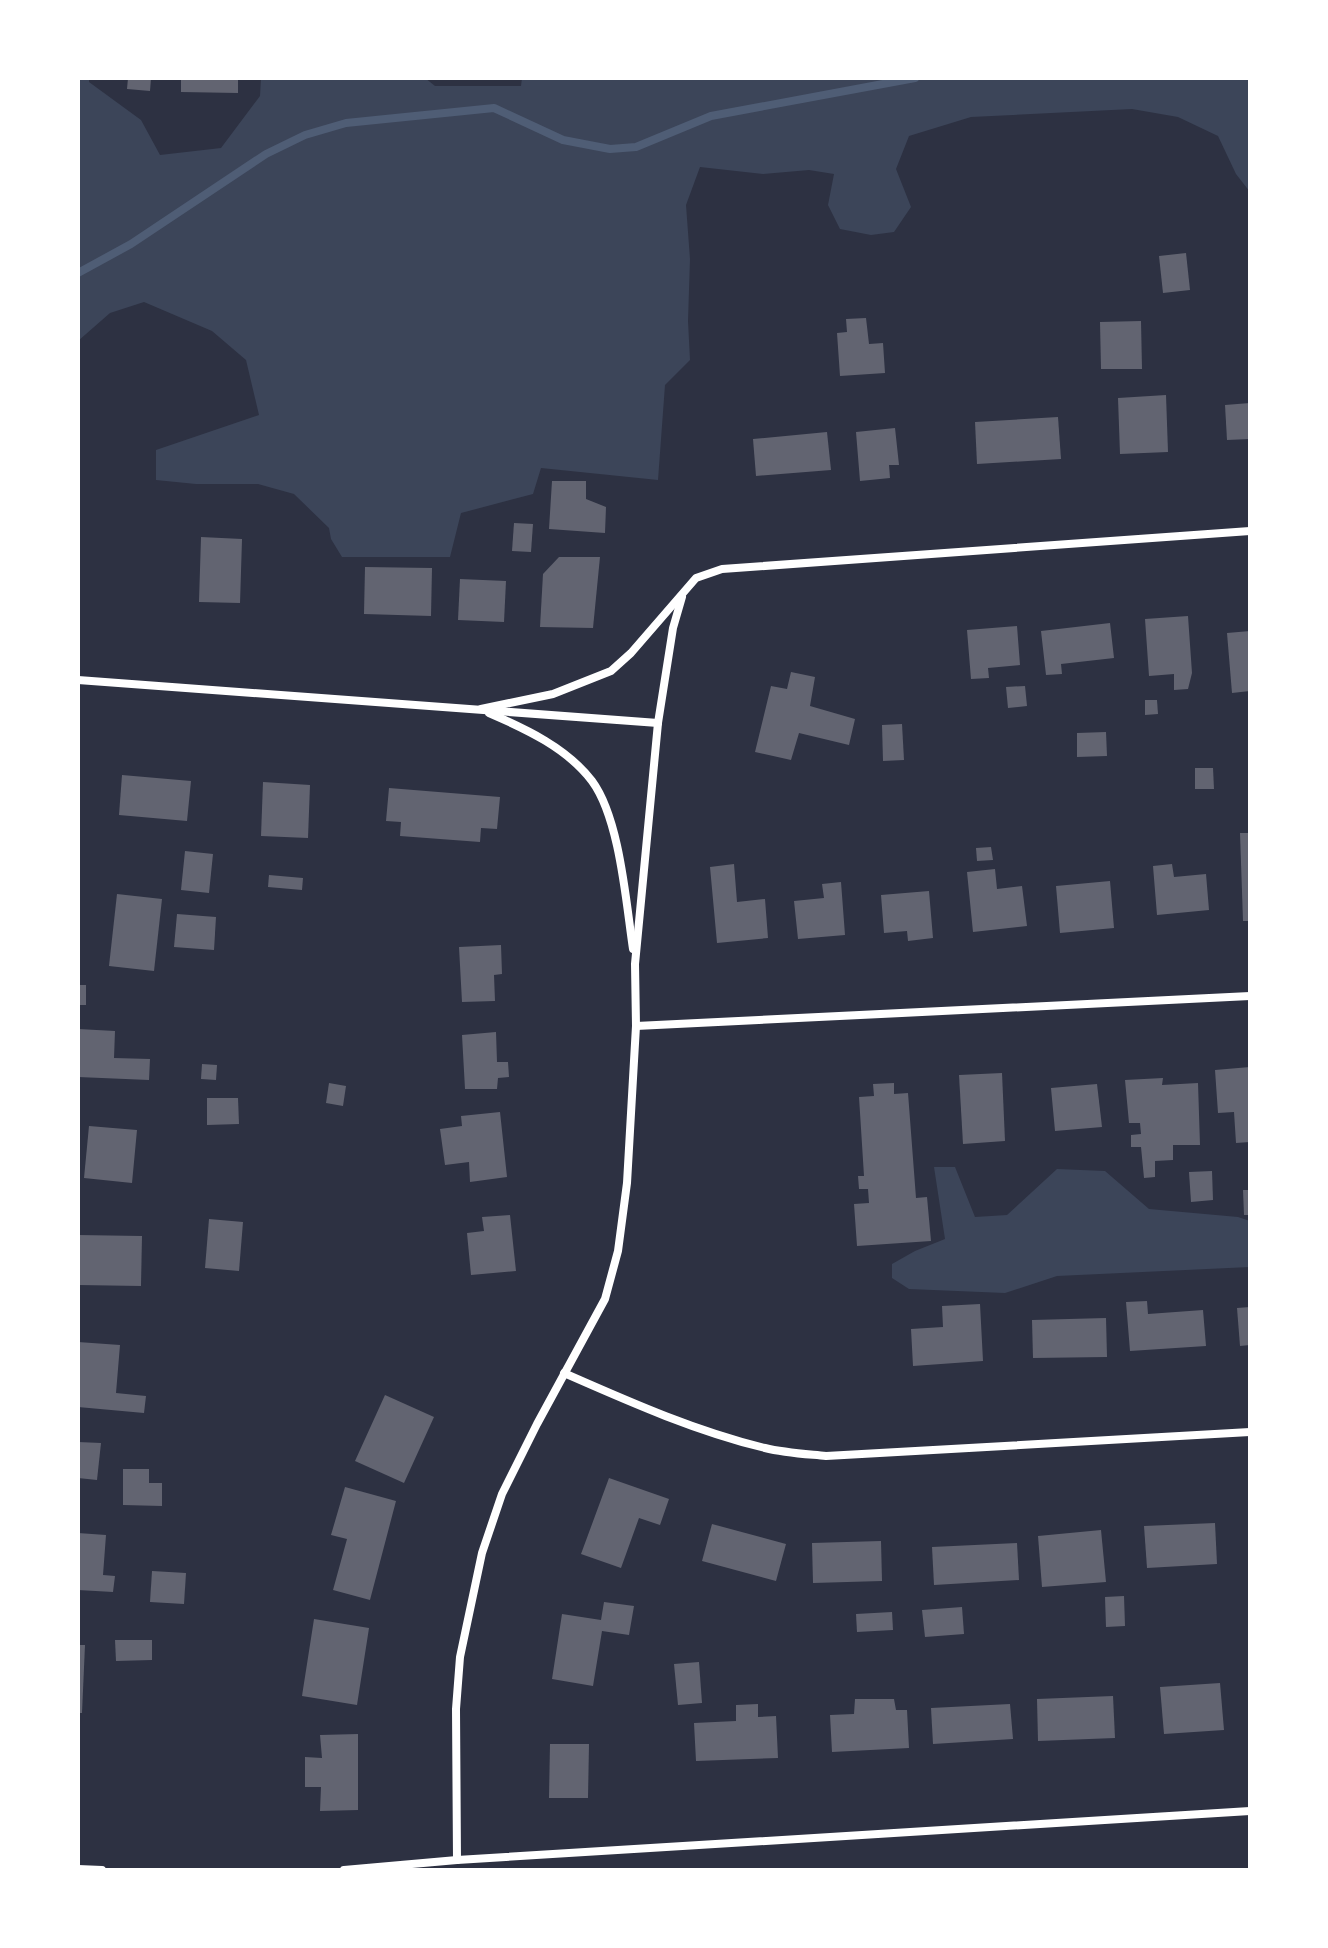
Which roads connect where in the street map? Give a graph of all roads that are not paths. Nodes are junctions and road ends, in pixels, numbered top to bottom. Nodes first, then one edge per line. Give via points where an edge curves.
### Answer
1 (1250, 531) edge
2 (682, 597) junction
3 (78, 680) edge
4 (481, 709) junction
5 (658, 723) junction
6 (635, 964) junction
7 (1250, 996) edge
8 (636, 1026) junction
9 (564, 1373) junction
10 (1250, 1432) edge
11 (1250, 1811) edge
12 (457, 1860) junction
13 (78, 1869) edge
14 (102, 1870) edge
15 (344, 1870) edge

1 - 2 street via 722,569 696,578
2 - 4 street via 611,671 553,694
2 - 5 street
3 - 4 street
4 - 5 street
4 - 6 street via 546,740 592,782 612,831
5 - 6 street
6 - 8 street
7 - 8 street
8 - 9 street via 618,1251 605,1299
9 - 10 street via 709,1432 768,1449 826,1456
9 - 12 street via 502,1494 469,1607 456,1709
11 - 12 street
12 - 15 street
13 - 14 street

